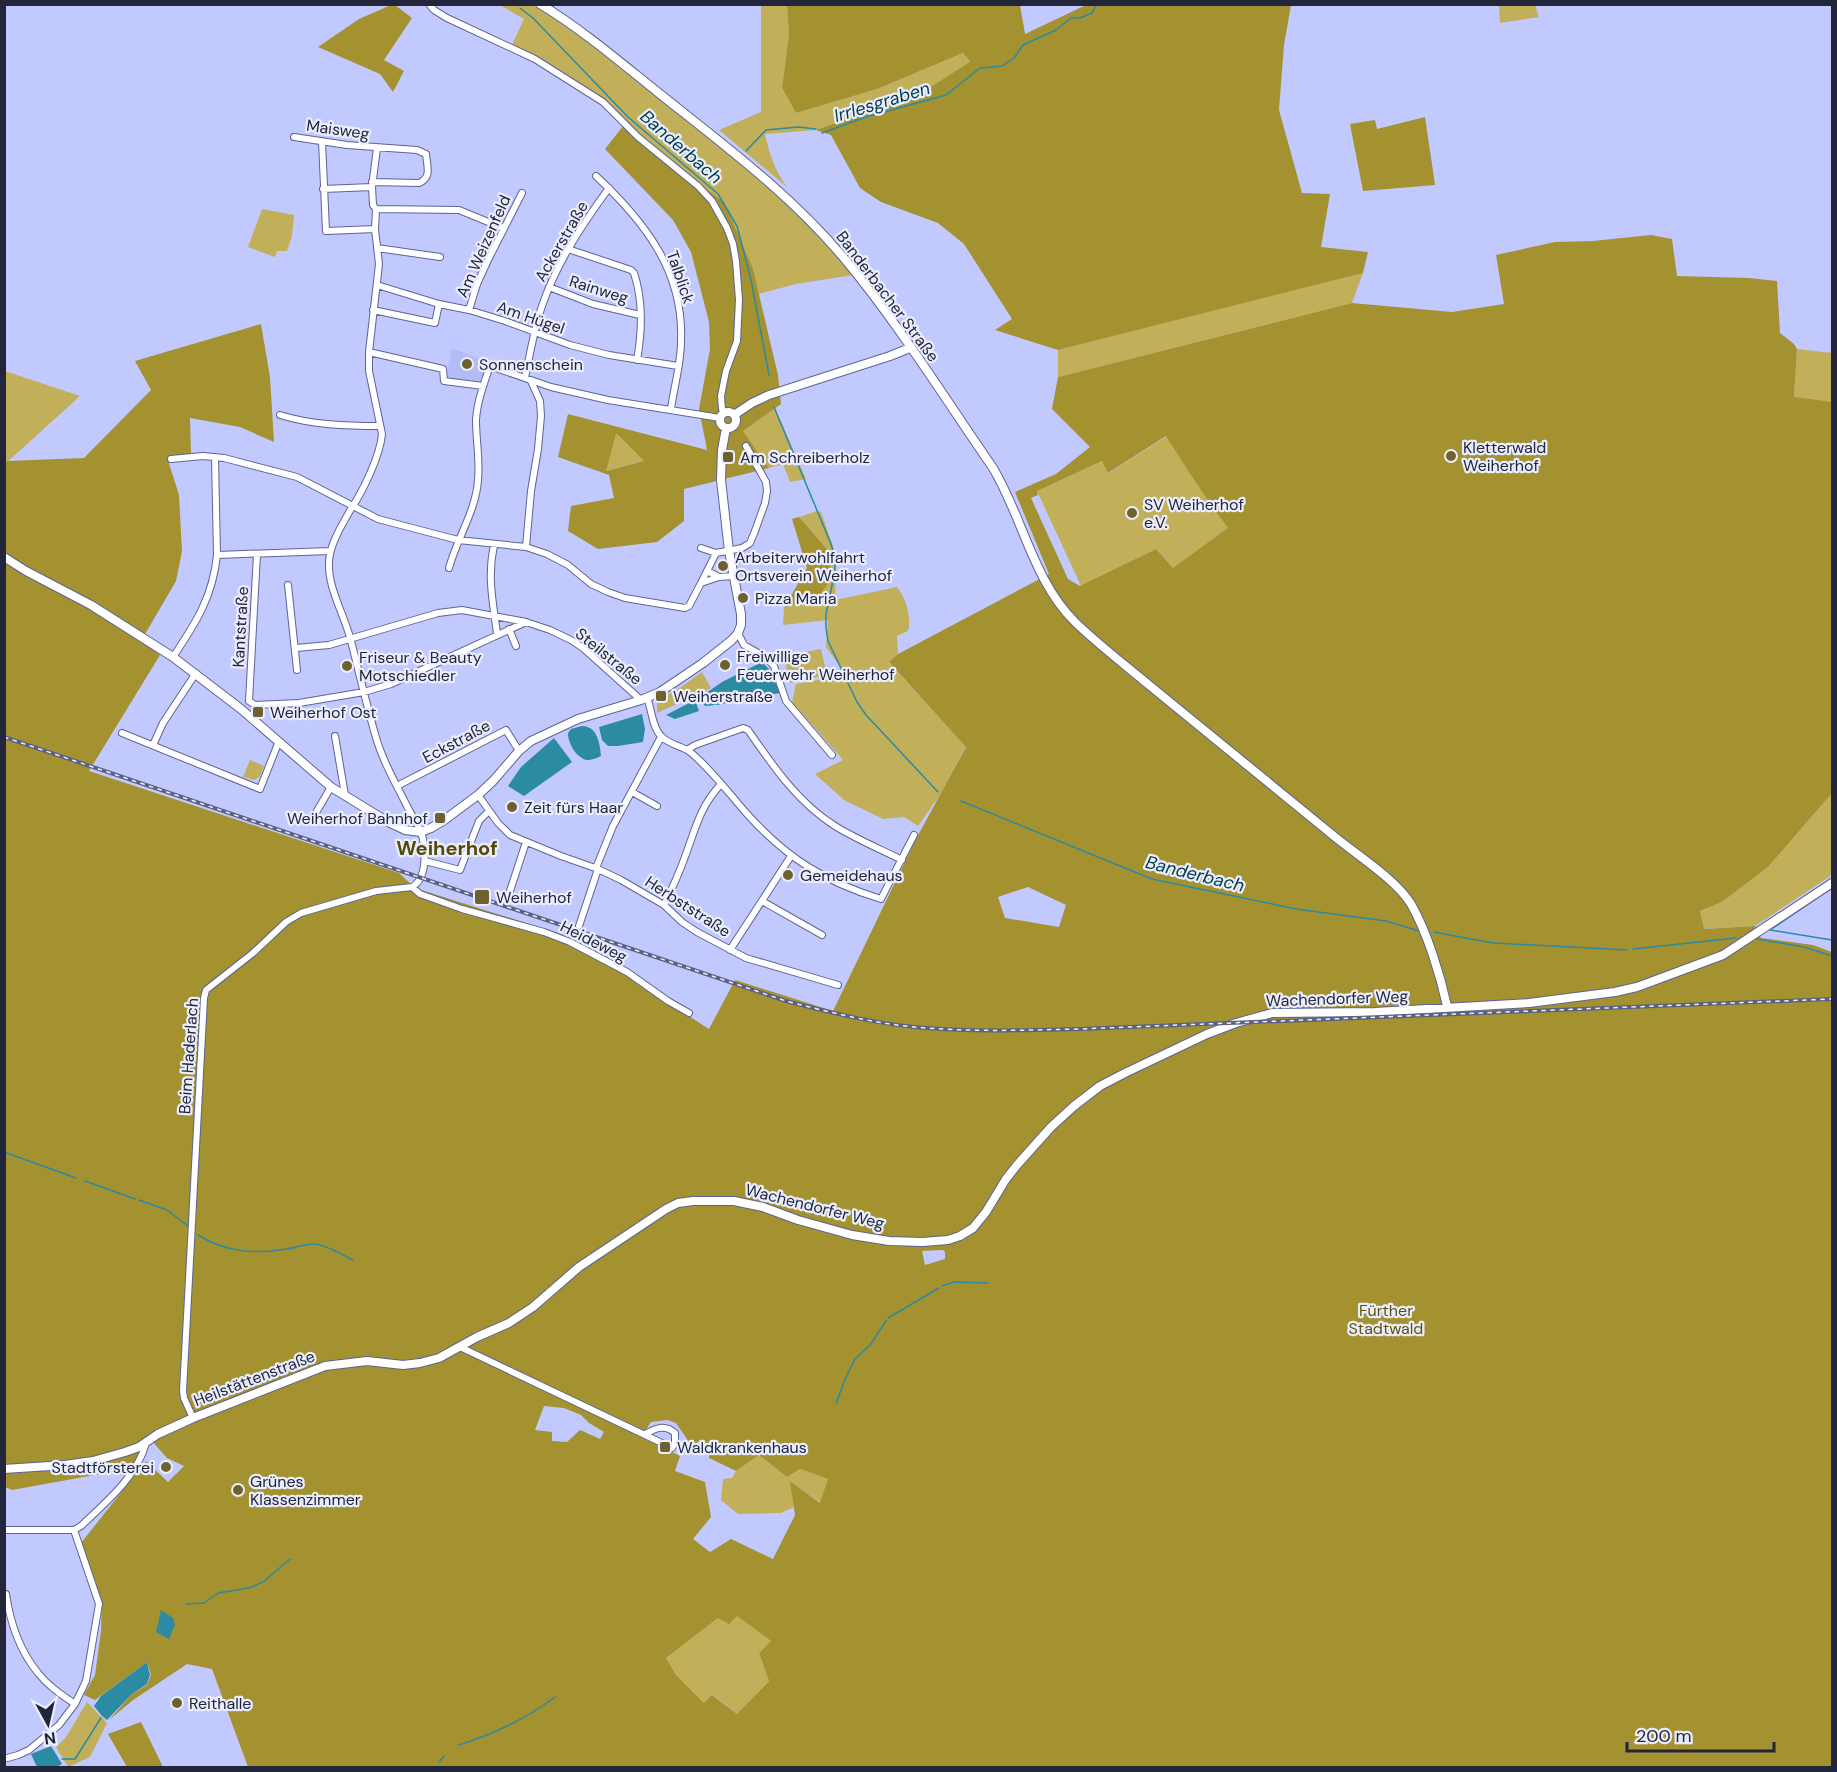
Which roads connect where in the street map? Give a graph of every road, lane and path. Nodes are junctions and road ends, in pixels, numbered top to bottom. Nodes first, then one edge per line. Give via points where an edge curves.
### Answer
1 (429, 4) edge
2 (540, 4) edge
3 (294, 137) dead end
4 (321, 141) junction
5 (377, 148) junction
6 (596, 176) dead end
7 (372, 185) junction
8 (609, 188) junction
9 (323, 189) junction
10 (522, 193) dead end
11 (376, 209) junction
12 (504, 228) junction
13 (375, 229) junction
14 (377, 248) junction
15 (568, 249) junction
16 (440, 257) dead end
17 (377, 285) junction
18 (549, 287) junction
19 (439, 304) junction
20 (374, 310) junction
21 (469, 310) junction
22 (640, 315) junction
23 (534, 331) junction
24 (910, 348) junction
25 (369, 352) junction
26 (636, 360) junction
27 (678, 366) junction
28 (528, 379) junction
29 (483, 386) junction
30 (671, 409) junction
31 (280, 415) dead end
32 (722, 415) junction
33 (734, 415) junction
34 (380, 426) junction
35 (726, 428) junction
36 (746, 446) dead end
37 (215, 457) junction
38 (171, 459) dead end
39 (353, 507) junction
40 (459, 540) junction
41 (494, 545) junction
42 (526, 547) junction
43 (700, 548) dead end
44 (330, 551) junction
45 (729, 551) junction
46 (716, 553) junction
47 (257, 554) junction
48 (218, 555) junction
49 (4, 556) edge
50 (449, 568) dead end
51 (707, 571) junction
52 (733, 576) junction
53 (719, 577) junction
54 (701, 583) junction
55 (288, 585) dead end
56 (495, 616) junction
57 (526, 622) junction
58 (509, 629) junction
59 (738, 633) junction
60 (497, 634) junction
61 (351, 639) junction
62 (516, 646) dead end
63 (296, 648) junction
64 (173, 657) junction
65 (297, 670) dead end
66 (196, 673) junction
67 (364, 692) junction
68 (644, 699) junction
69 (249, 701) junction
70 (241, 709) junction
71 (122, 733) dead end
72 (335, 736) dead end
73 (661, 737) junction
74 (279, 741) junction
75 (153, 745) junction
76 (687, 750) junction
77 (519, 751) junction
78 (832, 754) dead end
79 (721, 784) junction
80 (397, 786) junction
81 (331, 787) junction
82 (632, 792) junction
83 (345, 795) junction
84 (478, 795) junction
85 (657, 806) dead end
86 (489, 811) junction
87 (314, 816) dead end
88 (421, 832) junction
89 (914, 835) dead end
90 (526, 842) junction
91 (790, 856) junction
92 (425, 861) junction
93 (902, 861) junction
94 (597, 869) junction
95 (1833, 883) edge
96 (412, 887) junction
97 (509, 894) dead end
98 (762, 901) junction
99 (664, 905) junction
100 (579, 926) dead end
101 (822, 935) dead end
102 (730, 950) junction
103 (838, 985) dead end
104 (1447, 1006) junction
105 (689, 1013) dead end
106 (460, 1347) junction
107 (193, 1418) junction
108 (645, 1434) junction
109 (146, 1443) junction
110 (4, 1469) edge
111 (4, 1530) edge
112 (74, 1530) junction
113 (6, 1594) dead end
114 (75, 1704) junction
115 (4, 1759) edge

1 - 32 street via 447,18 535,59 603,102 712,201 733,244 739,300 737,341 721,396
2 - 24 street, Banderbacher Straße via 601,47 792,203 865,284
3 - 4 street, Maisweg
4 - 5 street, Maisweg
4 - 9 street
5 - 7 street
5 - 7 street, Maisweg via 422,151 426,154 428,176 419,183
6 - 8 street, Talblick
7 - 9 street
7 - 11 street
8 - 15 street, Ackerstraße
8 - 27 street, Talblick via 645,230 669,273 681,320
9 - 13 street via 326,231
10 - 12 street, Am Weizenfeld
11 - 12 street via 459,210
11 - 13 street
12 - 21 street, Am Weizenfeld
13 - 14 street
14 - 16 street
14 - 17 street
15 - 18 street, Ackerstraße
15 - 22 street via 631,270
17 - 19 street, Am Hügel
17 - 20 street
18 - 22 street, Rainweg via 593,304
18 - 23 street, Ackerstraße
19 - 20 street via 435,323
19 - 21 street, Am Hügel
20 - 25 street
21 - 23 street, Am Hügel
22 - 26 street
23 - 26 street, Am Hügel via 570,345
23 - 28 street, Ackerstraße
24 - 33 street via 769,395
24 - 104 street, Banderbacher Straße via 1002,483 1056,599 1093,638 1403,894 1420,924
25 - 29 street via 443,369 444,381
25 - 34 street
26 - 27 street, Am Hügel
27 - 30 street, Talblick
28 - 29 street via 490,366
28 - 30 street via 608,400
28 - 42 street, Ackerstraße via 540,401 541,416
29 - 40 street via 476,417 478,480
30 - 32 street
31 - 34 street via 329,424
32 - 33 street
32 - 35 street via 721,424
33 - 35 street via 735,424
34 - 39 street via 380,448
35 - 45 street via 721,480
36 - 45 street via 767,491 750,543
37 - 38 street
37 - 39 street via 301,478
37 - 48 street
39 - 40 street via 388,522
39 - 44 street
40 - 41 street
40 - 50 street
41 - 42 street
41 - 56 street via 490,588
42 - 54 street via 547,554 591,584 625,598 685,608
43 - 46 street
44 - 47 street
44 - 61 street via 329,572
45 - 46 street
45 - 52 street
46 - 51 street
47 - 48 street
47 - 69 street, Kantstraße
48 - 64 street via 203,609
49 - 64 street
51 - 53 street
51 - 54 street
52 - 53 street
52 - 59 street via 741,614
53 - 54 street
55 - 63 street
56 - 57 street, Steilstraße
56 - 60 street
56 - 61 street, Steilstraße via 462,610 438,613
57 - 58 street
57 - 68 street, Steilstraße via 583,648
58 - 60 street
58 - 62 street
59 - 68 street via 696,668
59 - 78 street via 744,645 774,666 786,701
60 - 67 street via 391,684
61 - 63 street, Steilstraße
61 - 67 street
63 - 65 street
64 - 66 street
66 - 70 street
66 - 75 street
67 - 69 street via 299,703 255,705
67 - 80 street via 377,743
68 - 73 street
68 - 77 street via 578,719 531,741
69 - 70 street
70 - 74 street
71 - 75 street
72 - 83 street
73 - 76 street
73 - 82 street
74 - 75 street via 260,789
74 - 81 street
76 - 79 street
76 - 93 street via 743,728 748,730 789,786 810,807 835,826
77 - 80 street, Eckstraße via 506,730
77 - 84 street
79 - 91 street
79 - 99 street via 695,826
80 - 88 street
81 - 83 street
81 - 87 street
82 - 85 street
82 - 94 street via 613,826
83 - 88 street via 388,822
84 - 86 street, Herbststraße
84 - 88 street
86 - 90 street, Herbststraße via 506,832
86 - 92 street via 479,821 460,870
88 - 92 street
89 - 93 street
90 - 94 street, Herbststraße
90 - 97 street
91 - 93 street via 849,888 881,899
91 - 98 street
92 - 96 street via 417,884
94 - 99 street, Herbststraße
94 - 100 street
95 - 104 street, Wachendorfer Weg via 1723,955 1637,987 1529,1003
96 - 105 street, Heideweg via 420,894 462,909 570,942 627,972
96 - 107 street, Beim Haderlach via 376,891 301,913 206,990 183,1391
98 - 101 street
98 - 102 street
99 - 102 street, Herbststraße via 682,922
102 - 103 street, Herbststraße
104 - 106 street, Wachendorfer Weg via 1375,1012 1272,1013 1178,1046 1100,1086 1074,1106 1017,1165 973,1228 948,1240 889,1241 852,1235 734,1201 678,1203 579,1267 533,1307
106 - 107 street, Heilstättenstraße via 420,1363 367,1361 325,1366
106 - 108 street
107 - 109 street, Heilstättenstraße
108 - 108 street via 672,1448 675,1443 675,1433 670,1429 662,1427
109 - 110 street, Heilstättenstraße via 93,1461
109 - 112 street via 142,1456 118,1489
111 - 112 street
112 - 114 street via 99,1604 86,1681
113 - 114 street via 11,1619 29,1661 50,1686
114 - 115 street via 47,1736 18,1755

